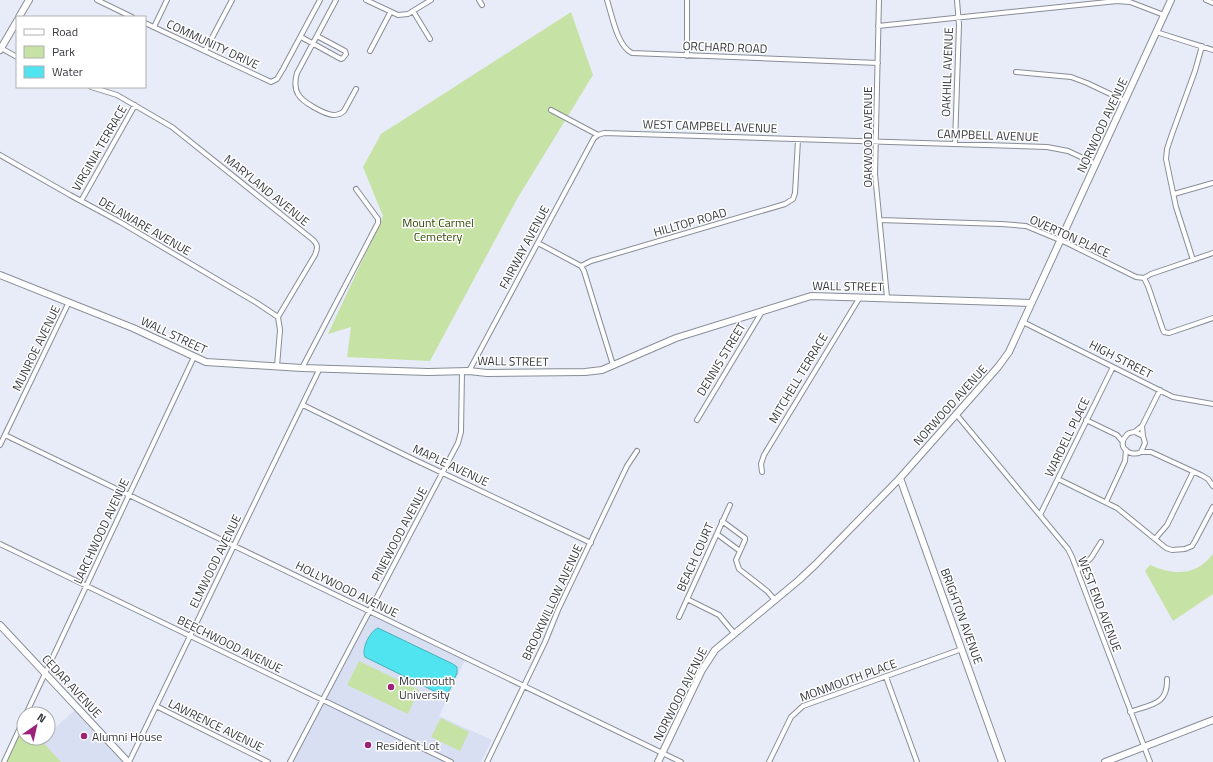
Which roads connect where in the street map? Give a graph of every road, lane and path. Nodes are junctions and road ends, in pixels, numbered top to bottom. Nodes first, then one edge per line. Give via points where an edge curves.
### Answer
1 (29, 0) edge
2 (97, 0) edge
3 (167, 0) edge
4 (232, 0) edge
5 (320, 0) edge
6 (336, 0) edge
7 (366, 0) edge
8 (431, 0) edge
9 (479, 0) edge
10 (607, 0) edge
11 (687, 0) edge
12 (879, 0) edge
13 (957, 0) edge
14 (1171, 0) edge
15 (1206, 0) edge
16 (1213, 3) edge
17 (482, 5) dead end
18 (413, 11) junction
19 (390, 13) junction
20 (1164, 15) junction
21 (20, 16) edge
22 (130, 16) edge
23 (958, 18) junction
24 (16, 23) edge
25 (146, 23) edge
26 (878, 26) junction
27 (154, 27) junction
28 (1156, 32) junction
29 (317, 36) junction
30 (301, 37) junction
31 (430, 39) dead end
32 (313, 44) junction
33 (1202, 46) junction
34 (1, 49) edge
35 (1213, 50) edge
36 (205, 51) junction
37 (370, 51) dead end
38 (16, 56) edge
39 (687, 56) junction
40 (878, 63) junction
41 (1016, 72) dead end
42 (95, 88) edge
43 (356, 89) dead end
44 (1125, 101) junction
45 (135, 105) junction
46 (551, 110) dead end
47 (598, 135) junction
48 (798, 140) junction
49 (875, 141) junction
50 (955, 144) junction
51 (0, 155) edge
52 (1096, 164) junction
53 (1213, 182) edge
54 (356, 189) dead end
55 (1174, 194) junction
56 (81, 201) junction
57 (880, 220) junction
58 (1060, 241) junction
59 (538, 243) junction
60 (1213, 253) edge
61 (1193, 260) junction
62 (581, 266) junction
63 (0, 275) edge
64 (1144, 278) junction
65 (860, 297) junction
66 (887, 297) junction
67 (69, 302) junction
68 (1031, 303) junction
69 (764, 310) junction
70 (278, 317) junction
71 (1213, 318) edge
72 (1023, 322) junction
73 (194, 357) junction
74 (612, 365) junction
75 (277, 366) junction
76 (1113, 367) junction
77 (302, 368) junction
78 (320, 368) junction
79 (469, 371) junction
80 (462, 372) junction
81 (1160, 390) junction
82 (1213, 404) edge
83 (303, 405) junction
84 (956, 414) junction
85 (697, 420) dead end
86 (1086, 420) junction
87 (1142, 426) junction
88 (1135, 432) junction
89 (1127, 434) junction
90 (5, 435) junction
91 (1117, 435) junction
92 (1143, 436) junction
93 (1123, 442) junction
94 (1145, 443) junction
95 (0, 445) edge
96 (1126, 450) junction
97 (636, 451) dead end
98 (1141, 452) junction
99 (1152, 452) junction
100 (1134, 454) junction
101 (1125, 461) junction
102 (443, 472) junction
103 (762, 472) dead end
104 (1193, 472) junction
105 (900, 478) junction
106 (1058, 479) junction
107 (1213, 486) edge
108 (129, 495) junction
109 (1106, 502) junction
110 (730, 505) dead end
111 (1213, 507) edge
112 (1040, 515) junction
113 (722, 521) junction
114 (717, 534) junction
115 (1155, 539) junction
116 (1101, 542) dead end
117 (591, 543) junction
118 (0, 544) edge
119 (234, 546) junction
120 (740, 551) junction
121 (1078, 570) junction
122 (86, 586) junction
123 (687, 599) junction
124 (775, 600) junction
125 (369, 611) junction
126 (679, 617) dead end
127 (0, 625) edge
128 (734, 633) junction
129 (190, 636) junction
130 (962, 649) junction
131 (46, 674) junction
132 (886, 677) junction
133 (1167, 679) dead end
134 (524, 686) junction
135 (323, 700) junction
136 (30, 706) edge
137 (156, 706) junction
138 (1130, 712) junction
139 (1213, 720) edge
140 (16, 736) edge
141 (1144, 746) junction
142 (662, 753) junction
143 (4, 762) edge
144 (128, 762) edge
145 (268, 762) edge
146 (290, 762) edge
147 (451, 762) edge
148 (487, 762) edge
149 (658, 762) edge
150 (681, 762) edge
151 (769, 762) edge
152 (918, 762) edge
153 (1002, 762) edge
154 (1105, 762) edge
155 (1150, 762) edge

1 - 21 street
2 - 22 street
3 - 27 street
4 - 36 street
5 - 30 street
6 - 29 street
7 - 19 street
8 - 18 street
9 - 17 street
10 - 39 street, ORCHARD ROAD via 621,43 627,51 635,54
11 - 39 street
12 - 26 street, OAKWOOD AVENUE
13 - 23 street, OAKHILL AVENUE
14 - 20 street, NORWOOD AVENUE
15 - 16 street
18 - 19 street via 404,15
18 - 31 street
19 - 37 street
20 - 23 street via 1130,2 1117,1
20 - 28 street, NORWOOD AVENUE
23 - 26 street
23 - 50 street, OAKHILL AVENUE
24 - 34 street
25 - 27 street, COMMUNITY DRIVE
26 - 40 street, OAKWOOD AVENUE
27 - 36 street, COMMUNITY DRIVE
28 - 33 street
28 - 44 street, NORWOOD AVENUE
29 - 32 street
29 - 32 street via 345,51 346,54 341,59
30 - 32 street
30 - 36 street, COMMUNITY DRIVE via 277,79 269,82
32 - 43 street via 296,78 295,88 301,99 325,112 338,115 346,109
33 - 35 street
33 - 55 street via 1166,154
34 - 38 street
39 - 40 street, ORCHARD ROAD
40 - 49 street, OAKWOOD AVENUE
41 - 44 street via 1071,77
42 - 45 street, MARYLAND AVENUE
44 - 52 street, NORWOOD AVENUE
45 - 56 street, VIRGINIA TERRACE
45 - 70 street, MARYLAND AVENUE via 172,127 316,244 318,247 315,255
46 - 47 street
47 - 48 street, WEST CAMPBELL AVENUE via 604,133
47 - 59 street, FAIRWAY AVENUE via 594,138
48 - 49 street, WEST CAMPBELL AVENUE
48 - 62 street, HILLTOP ROAD via 795,193 788,203
49 - 50 street, CAMPBELL AVENUE
49 - 57 street, OAKWOOD AVENUE via 875,174
50 - 52 street, CAMPBELL AVENUE via 1056,148
51 - 56 street, DELAWARE AVENUE
52 - 58 street, NORWOOD AVENUE
53 - 55 street
54 - 77 street via 378,219 378,223
55 - 61 street
56 - 70 street, DELAWARE AVENUE via 126,225
57 - 58 street, OVERTON PLACE via 1020,225
57 - 66 street, OAKWOOD AVENUE
58 - 64 street, OVERTON PLACE via 1136,277
58 - 68 street, NORWOOD AVENUE
59 - 62 street
59 - 79 street, FAIRWAY AVENUE
60 - 61 street
61 - 64 street
62 - 74 street
63 - 67 street, WALL STREET
64 - 71 street via 1164,332 1169,333
65 - 66 street, WALL STREET
65 - 69 street, WALL STREET via 811,296
65 - 103 street, MITCHELL TERRACE via 764,455
66 - 68 street, WALL STREET
67 - 73 street, WALL STREET via 148,334
67 - 90 street, MUNROE AVENUE
68 - 72 street, NORWOOD AVENUE
69 - 74 street, WALL STREET via 676,338
69 - 85 street, DENNIS STREET
70 - 75 street via 280,330
72 - 76 street, HIGH STREET
72 - 84 street, NORWOOD AVENUE via 1001,364
73 - 75 street, WALL STREET via 206,362
73 - 108 street, LARCHWOOD AVENUE
74 - 79 street, WALL STREET via 599,371 584,372
75 - 77 street, WALL STREET
76 - 81 street, HIGH STREET
76 - 86 street, WARDELL PLACE
77 - 78 street, WALL STREET
78 - 80 street, WALL STREET
78 - 83 street, ELMWOOD AVENUE
79 - 80 street, WALL STREET
80 - 102 street, PINEWOOD AVENUE via 461,435
81 - 82 street, HIGH STREET via 1173,397
81 - 87 street
83 - 102 street, MAPLE AVENUE
83 - 119 street, ELMWOOD AVENUE
84 - 105 street, NORWOOD AVENUE
84 - 112 street, WEST END AVENUE
86 - 91 street
86 - 106 street, WARDELL PLACE
87 - 88 street
87 - 92 street
88 - 89 street
88 - 92 street
89 - 91 street
89 - 93 street
90 - 95 street, MUNROE AVENUE
90 - 108 street, HOLLYWOOD AVENUE
91 - 93 street
92 - 94 street
93 - 96 street
94 - 98 street
94 - 99 street
96 - 100 street
96 - 101 street
97 - 117 street, BROOKWILLOW AVENUE
98 - 99 street
98 - 100 street
99 - 104 street
100 - 101 street
101 - 109 street
102 - 117 street, MAPLE AVENUE
102 - 125 street, PINEWOOD AVENUE
104 - 107 street via 1208,479
104 - 115 street via 1167,525
105 - 124 street, NORWOOD AVENUE via 816,564
105 - 130 street, BRIGHTON AVENUE
106 - 109 street
106 - 112 street, WARDELL PLACE
108 - 119 street, HOLLYWOOD AVENUE
108 - 122 street, LARCHWOOD AVENUE
109 - 115 street
110 - 113 street, BEACH COURT
111 - 115 street via 1192,546 1172,550
112 - 121 street, WEST END AVENUE via 1068,550
113 - 114 street, BEACH COURT
113 - 120 street via 745,538
114 - 120 street
114 - 123 street, BEACH COURT
116 - 121 street via 1091,558
117 - 134 street, BROOKWILLOW AVENUE
118 - 122 street, BEECHWOOD AVENUE
119 - 125 street, HOLLYWOOD AVENUE
119 - 129 street, ELMWOOD AVENUE
120 - 124 street via 736,562 739,569
121 - 138 street, WEST END AVENUE
122 - 129 street, BEECHWOOD AVENUE
122 - 131 street, LARCHWOOD AVENUE
123 - 126 street, BEACH COURT
123 - 128 street via 719,615
124 - 128 street, NORWOOD AVENUE
125 - 134 street, HOLLYWOOD AVENUE
125 - 135 street, PINEWOOD AVENUE
127 - 131 street, CEDAR AVENUE
128 - 142 street, NORWOOD AVENUE via 711,655
129 - 135 street, BEECHWOOD AVENUE
129 - 137 street, ELMWOOD AVENUE
130 - 132 street, MONMOUTH PLACE
130 - 153 street, BRIGHTON AVENUE
131 - 136 street, LARCHWOOD AVENUE
131 - 144 street, CEDAR AVENUE
132 - 151 street, MONMOUTH PLACE via 799,708 788,721
132 - 152 street
133 - 138 street via 1167,691 1161,700
134 - 142 street, HOLLYWOOD AVENUE
134 - 148 street, BROOKWILLOW AVENUE
135 - 146 street, PINEWOOD AVENUE
135 - 147 street, BEECHWOOD AVENUE
137 - 144 street, ELMWOOD AVENUE
137 - 145 street, LAWRENCE AVENUE
138 - 141 street, WEST END AVENUE
139 - 141 street
140 - 143 street
141 - 154 street
141 - 155 street, WEST END AVENUE
142 - 149 street, NORWOOD AVENUE
142 - 150 street, HOLLYWOOD AVENUE

